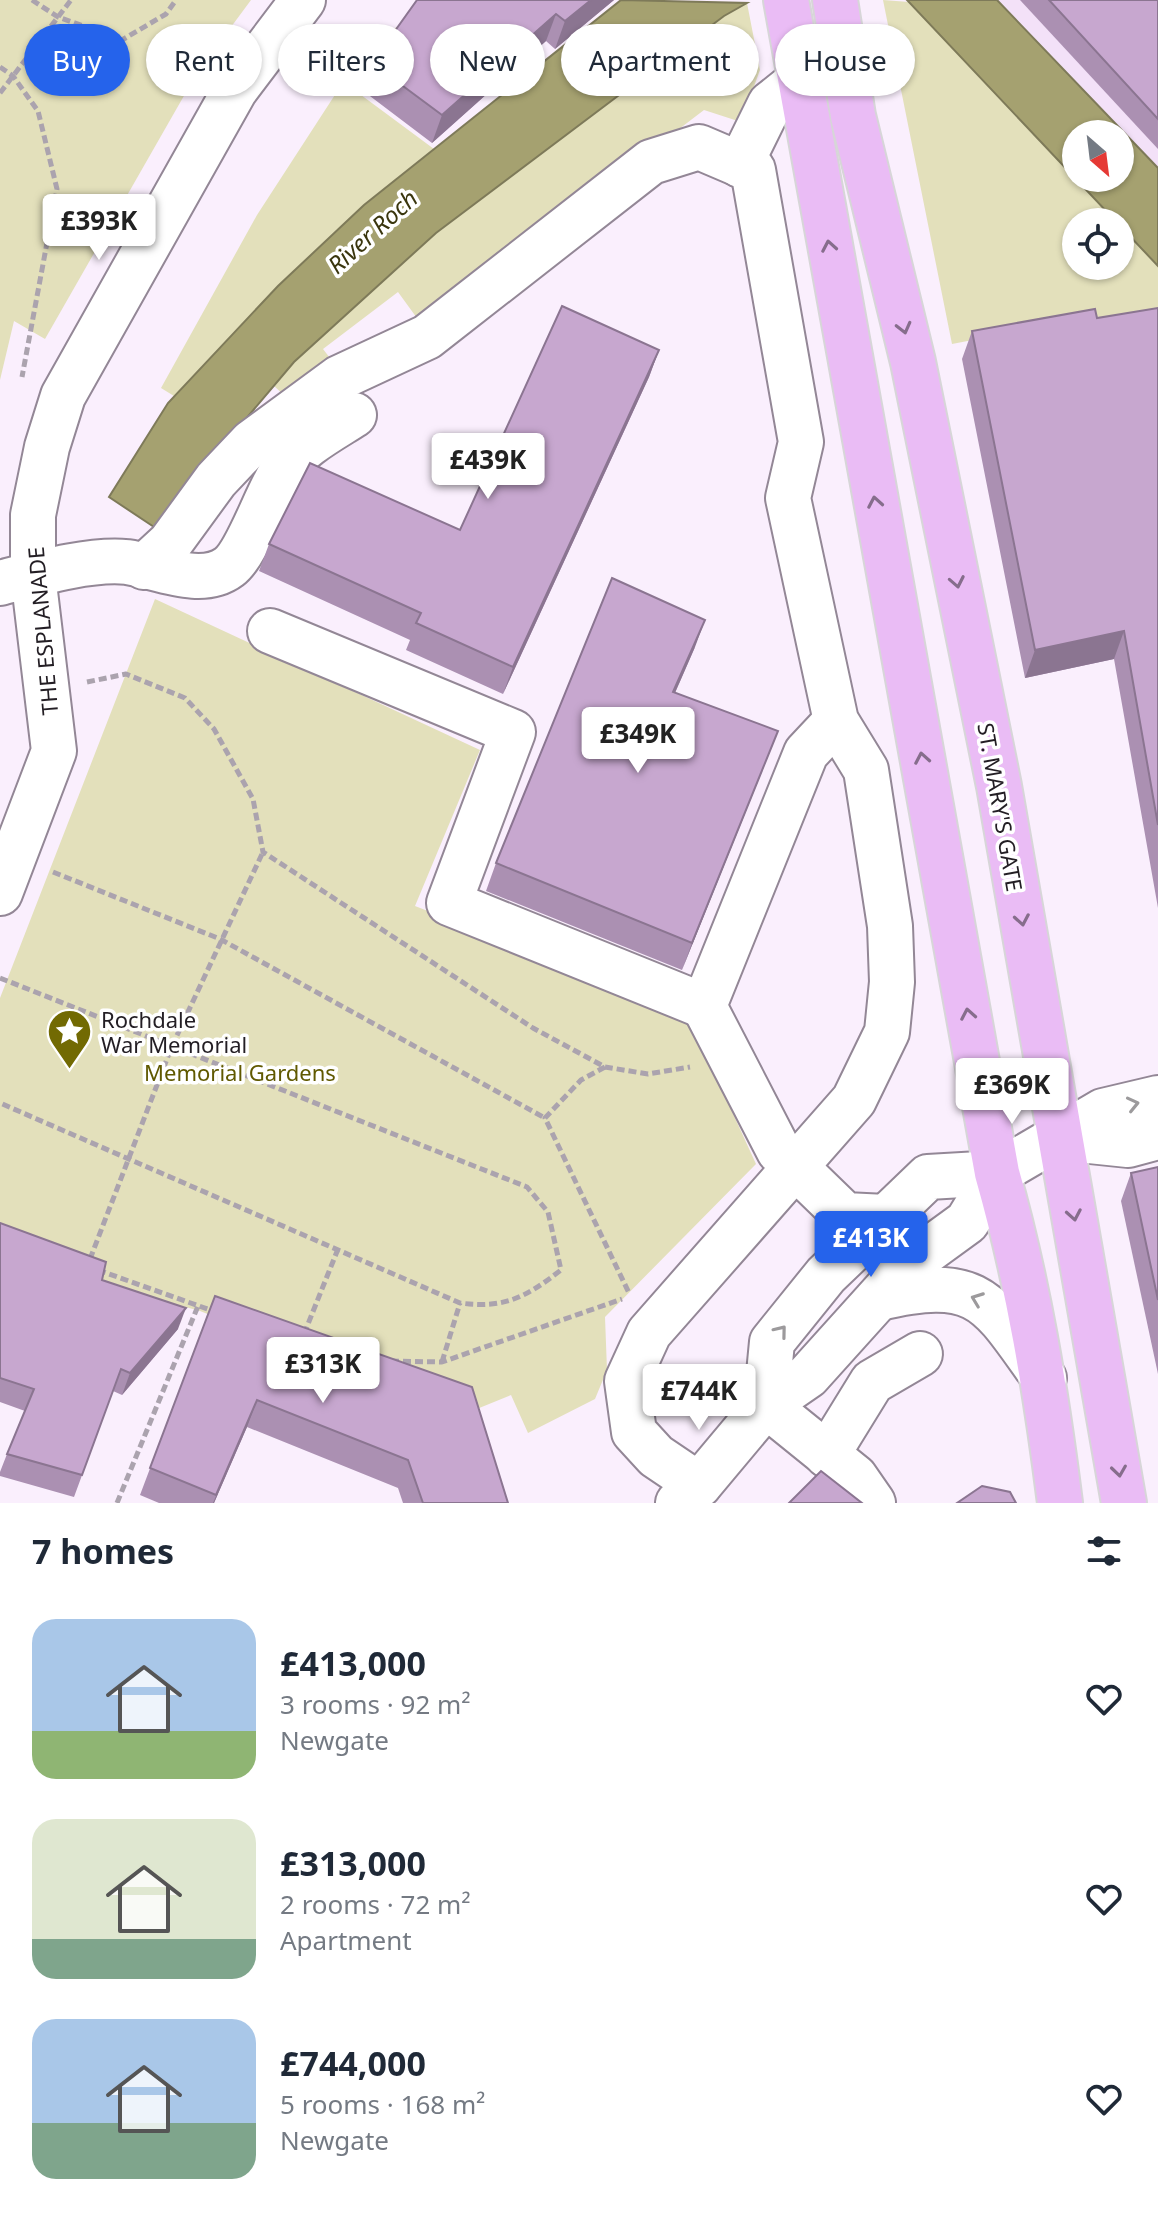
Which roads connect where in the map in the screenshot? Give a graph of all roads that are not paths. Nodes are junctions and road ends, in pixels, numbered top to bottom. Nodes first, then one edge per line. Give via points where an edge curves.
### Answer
1 (303, 0) edge
2 (786, 0) edge
3 (835, 0) edge
4 (803, 99) junction
5 (747, 148) junction
6 (354, 415) dead end
7 (144, 567) junction
8 (17, 579) edge
9 (270, 631) dead end
10 (836, 721) junction
11 (7, 875) edge
12 (704, 1006) junction
13 (1158, 1098) edge
14 (1158, 1137) edge
15 (1061, 1138) junction
16 (796, 1169) junction
17 (997, 1173) junction
18 (886, 1217) junction
19 (879, 1298) junction
20 (920, 1354) dead end
21 (1044, 1378) junction
22 (766, 1405) junction
23 (827, 1455) junction
24 (689, 1494) edge
25 (873, 1503) edge
26 (1060, 1503) edge
27 (1124, 1503) edge

1 - 8 street, THE ESPLANADE via 235,90 63,396
2 - 4 highway
3 -> 15 highway, ST. MARY'S GATE via 853,116 913,362 987,725
4 - 5 street via 770,104
17 -> 4 highway
5 - 7 street via 699,147 651,162 427,337 339,378 252,442
5 - 10 street via 801,442 788,498
6 - 7 street via 300,451 282,472 229,567 214,574
7 - 8 street via 103,563
8 - 11 street, THE ESPLANADE via 47,691 54,751
9 - 12 street via 513,732 449,903
10 - 12 street via 806,753
10 - 16 street via 866,770 890,926 892,982 887,1032 854,1100
12 - 16 street via 779,1151
15 -> 13 street via 1103,1111
14 - 15 street via 1128,1145
15 - 17 street
15 -> 27 highway, ST. MARY'S GATE
16 - 18 street via 845,1215
16 - 24 street via 649,1333 627,1381 634,1432
17 - 18 street via 928,1177
17 - 19 street via 967,1222 908,1265
17 - 21 highway via 1019,1251
22 -> 18 street via 772,1342 826,1275
21 -> 19 street via 991,1304 952,1289 920,1288
19 - 22 street via 808,1376
20 - 23 street via 872,1382
21 - 26 highway
22 - 23 street
22 - 24 street
23 - 25 street via 855,1477

